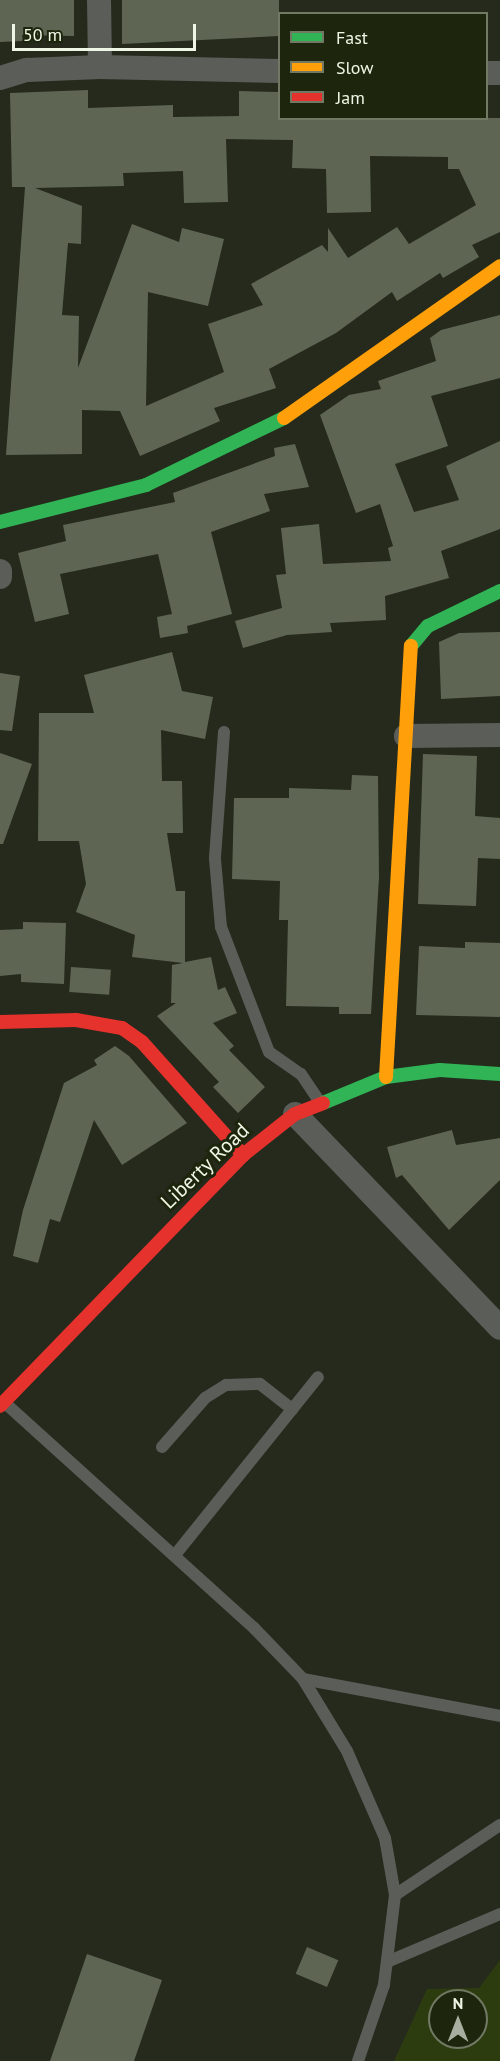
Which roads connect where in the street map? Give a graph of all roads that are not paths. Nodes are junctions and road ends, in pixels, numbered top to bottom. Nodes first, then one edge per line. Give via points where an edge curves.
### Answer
1 (99, 0) edge
2 (100, 67) junction
3 (278, 71) edge
4 (0, 78) edge
5 (500, 266) edge
6 (0, 522) edge
7 (0, 571) edge
8 (0, 577) edge
9 (500, 591) edge
10 (224, 732) dead end
11 (500, 735) edge
12 (406, 736) junction
13 (0, 1022) edge
14 (500, 1074) edge
15 (386, 1077) junction
16 (319, 1101) junction
17 (295, 1114) junction
18 (243, 1155) junction
19 (500, 1328) edge
20 (318, 1377) dead end
21 (2, 1404) edge
22 (292, 1409) junction
23 (162, 1447) dead end
24 (175, 1555) junction
25 (303, 1679) junction
26 (500, 1716) edge
27 (500, 1825) edge
28 (395, 1895) junction
29 (500, 1914) edge
30 (387, 1962) junction
31 (358, 2061) edge

1 - 2 street
2 - 3 street
2 - 4 street via 27,70
5 - 6 street via 285,417 243,439 146,485
7 - 8 street
9 - 12 street via 415,635 408,657
10 - 16 lane via 215,859 221,927 269,1052 301,1074
11 - 12 street
12 - 15 street
13 - 18 street via 76,1020 122,1028 142,1042
14 - 15 street, Liberty Road via 440,1070
15 - 16 street, Liberty Road
16 - 17 street, Liberty Road
17 - 18 street, Liberty Road
17 - 19 street
18 - 21 street, Liberty Road
20 - 22 lane
21 - 24 lane
22 - 23 lane via 260,1384 225,1385 205,1398
22 - 24 lane
24 - 25 lane
25 - 26 lane
25 - 28 lane via 347,1751 385,1838
27 - 28 lane
28 - 30 lane
29 - 30 lane
30 - 31 lane via 384,1985

